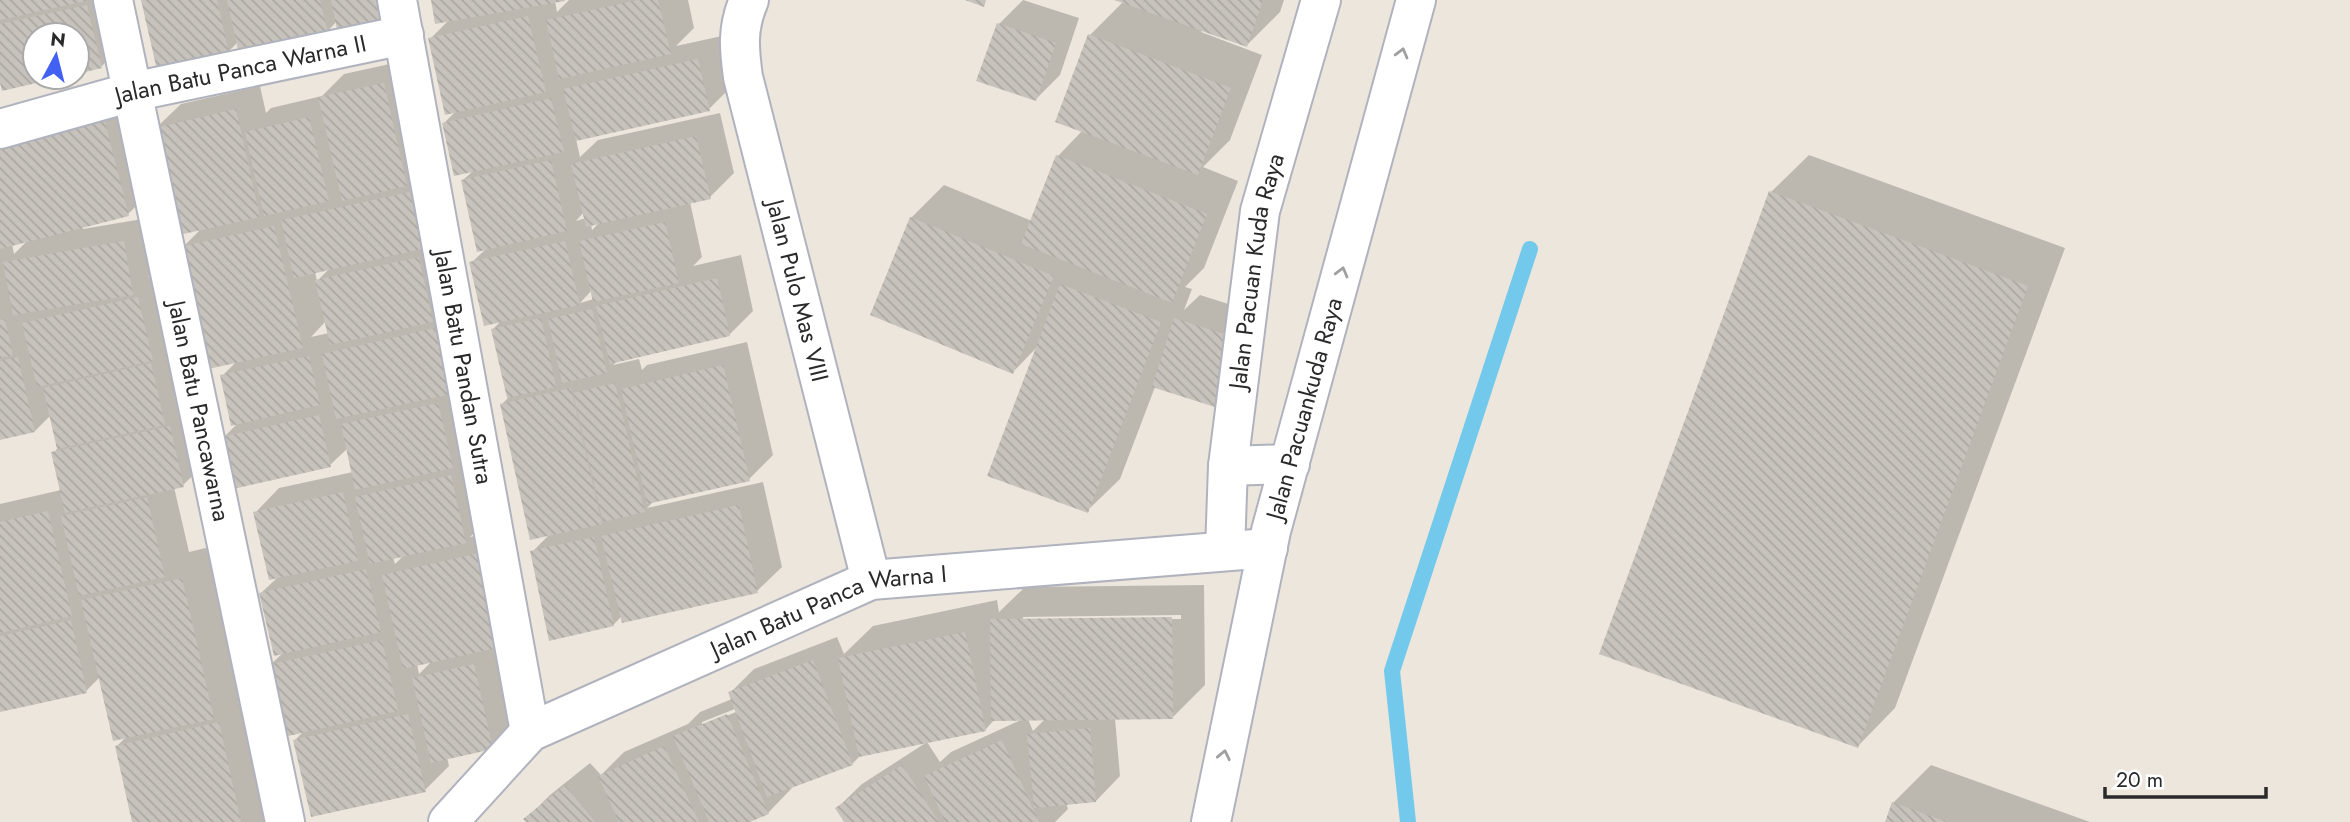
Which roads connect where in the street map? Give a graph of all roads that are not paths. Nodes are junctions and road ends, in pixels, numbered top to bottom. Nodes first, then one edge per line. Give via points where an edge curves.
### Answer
1 (113, 0) edge
2 (748, 0) edge
3 (1321, 0) edge
4 (1416, 0) edge
5 (400, 18) edge
6 (132, 92) junction
7 (0, 129) edge
8 (1290, 464) junction
9 (1228, 466) junction
10 (1268, 548) junction
11 (1225, 551) junction
12 (871, 580) junction
13 (530, 732) junction
14 (285, 822) edge
15 (448, 822) edge
16 (1211, 822) edge

1 - 6 street, Jalan Batu Pancawarna
2 - 12 street, Jalan Pulo Mas VIII via 738,42 743,77
3 - 9 street, Jalan Pacuan Kuda Raya via 1259,211
8 -> 4 street, Jalan Pacuankuda Raya
5 - 6 street, Jalan Batu Panca Warna II
5 - 13 street, Jalan Batu Pandan Sutra
6 - 7 street, Jalan Batu Panca Warna II
6 - 14 street, Jalan Batu Pancawarna
8 - 9 street
8 - 10 street, Jalan Pacuankuda Raya
9 - 11 street, Jalan Pacuan Kuda Raya
10 - 11 street, Jalan Batu Panca Warna I
16 -> 10 street, Jalan Pacuankuda Raya
11 - 12 street, Jalan Batu Panca Warna I
12 - 13 street, Jalan Batu Panca Warna I
13 - 15 street, Jalan Batu Panca Warna I

